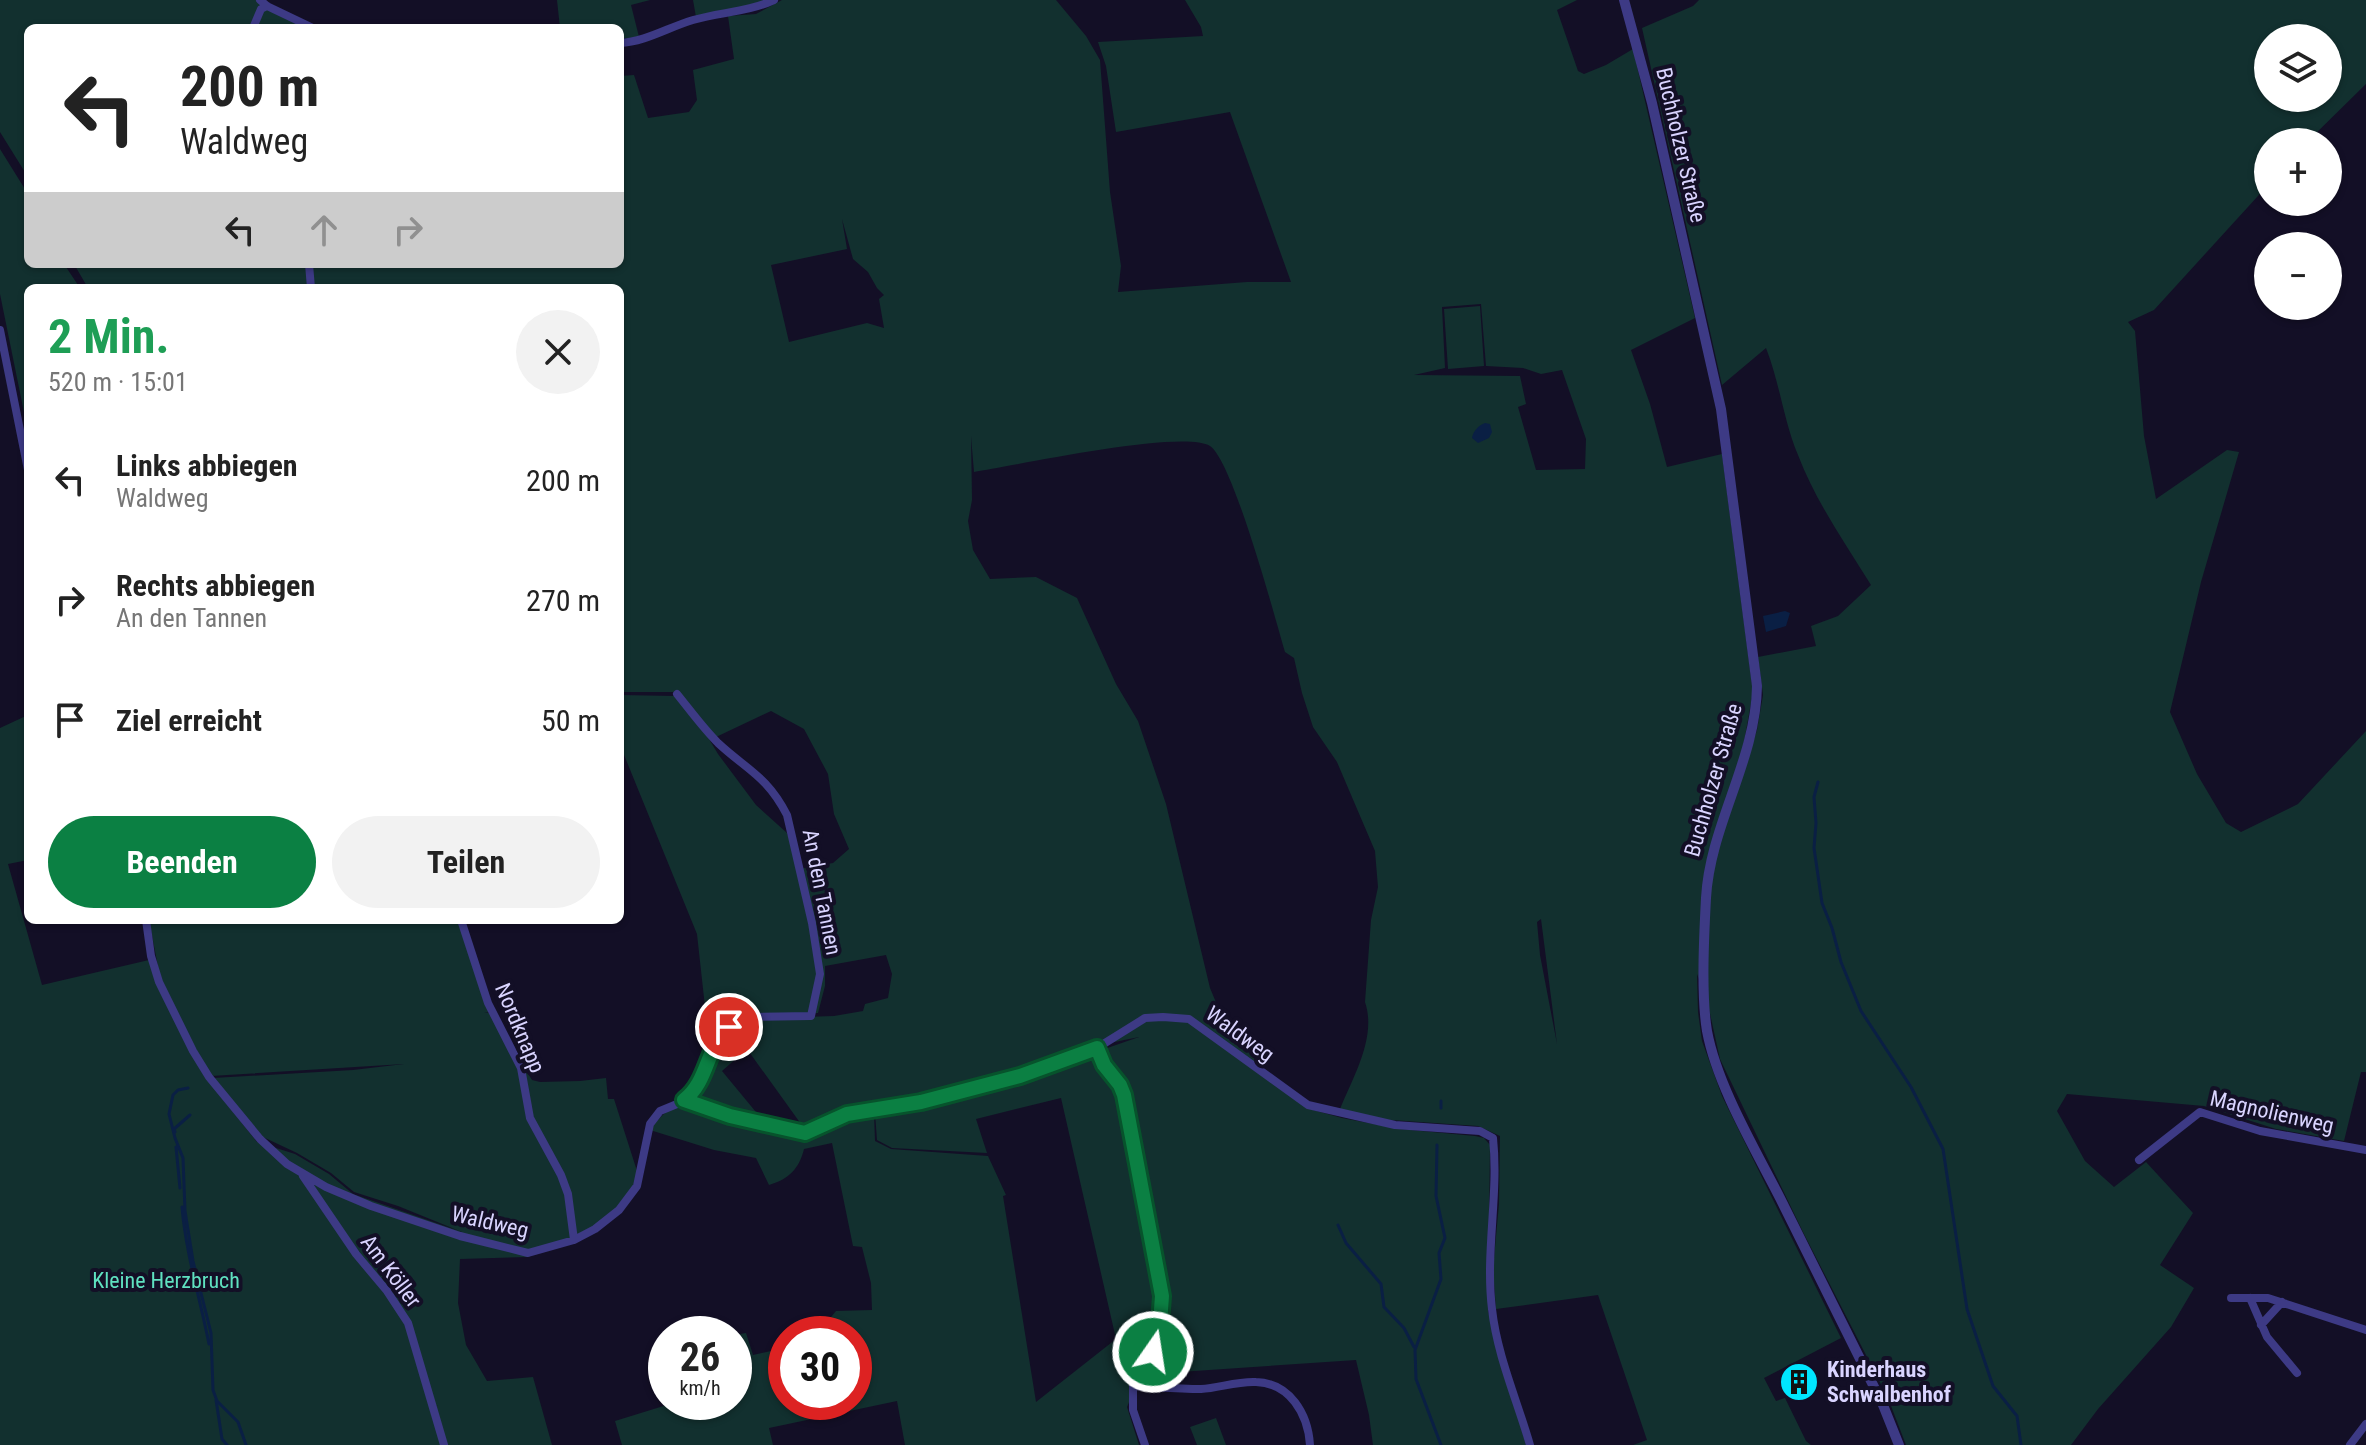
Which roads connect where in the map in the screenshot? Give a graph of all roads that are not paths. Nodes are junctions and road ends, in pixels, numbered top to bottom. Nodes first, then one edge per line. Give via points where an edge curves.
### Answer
1 (774, 0) edge
2 (1624, 0) edge
3 (264, 3) edge
4 (255, 24) edge
5 (305, 24) edge
6 (624, 42) edge
7 (0, 330) edge
8 (24, 450) edge
9 (677, 694) dead end
10 (147, 924) edge
11 (462, 924) edge
12 (1097, 1048) junction
13 (684, 1100) junction
14 (2366, 1150) edge
15 (2139, 1160) dead end
16 (303, 1175) junction
17 (574, 1240) junction
18 (2231, 1298) dead end
19 (2250, 1298) junction
20 (2282, 1302) junction
21 (2261, 1325) junction
22 (2366, 1330) edge
23 (2297, 1373) dead end
24 (1133, 1386) junction
25 (2366, 1424) edge
26 (444, 1445) edge
27 (1145, 1445) edge
28 (1310, 1445) edge
29 (1530, 1445) edge
30 (1899, 1445) edge
31 (2350, 1445) edge

1 - 6 street
2 - 30 street, Buchholzer Straße via 1721,409 1756,673 1754,719 1709,863 1704,1006 1708,1034 1750,1141
3 - 4 street
3 - 5 street
7 - 8 street
9 - 13 street, An den Tannen via 780,801 820,974 811,1016 741,1017 720,1035 701,1083
10 - 16 street, Waldweg via 159,982 209,1077 260,1139
11 - 17 street, Nordknapp via 488,1003 521,1068 530,1118 568,1194
12 - 13 street, Waldweg via 1020,1076 921,1102 847,1114 805,1133
12 - 24 street via 1124,1095 1162,1296 1153,1352
12 - 29 street, Waldweg via 1145,1018 1189,1019 1308,1105 1395,1125 1480,1131 1493,1138 1492,1310
13 - 17 street, Waldweg via 660,1111 650,1124 637,1186 619,1210
14 - 15 street, Magnolienweg via 2260,1131 2200,1112
16 - 17 street, Waldweg via 407,1219 514,1250 528,1253
16 - 26 street, Am Köller via 408,1323
18 - 19 street
19 - 20 street
19 - 21 street
20 - 21 street
20 - 22 street
21 - 23 street
24 - 27 street via 1133,1410
24 - 28 street via 1199,1389 1270,1383 1301,1411
25 - 31 street

